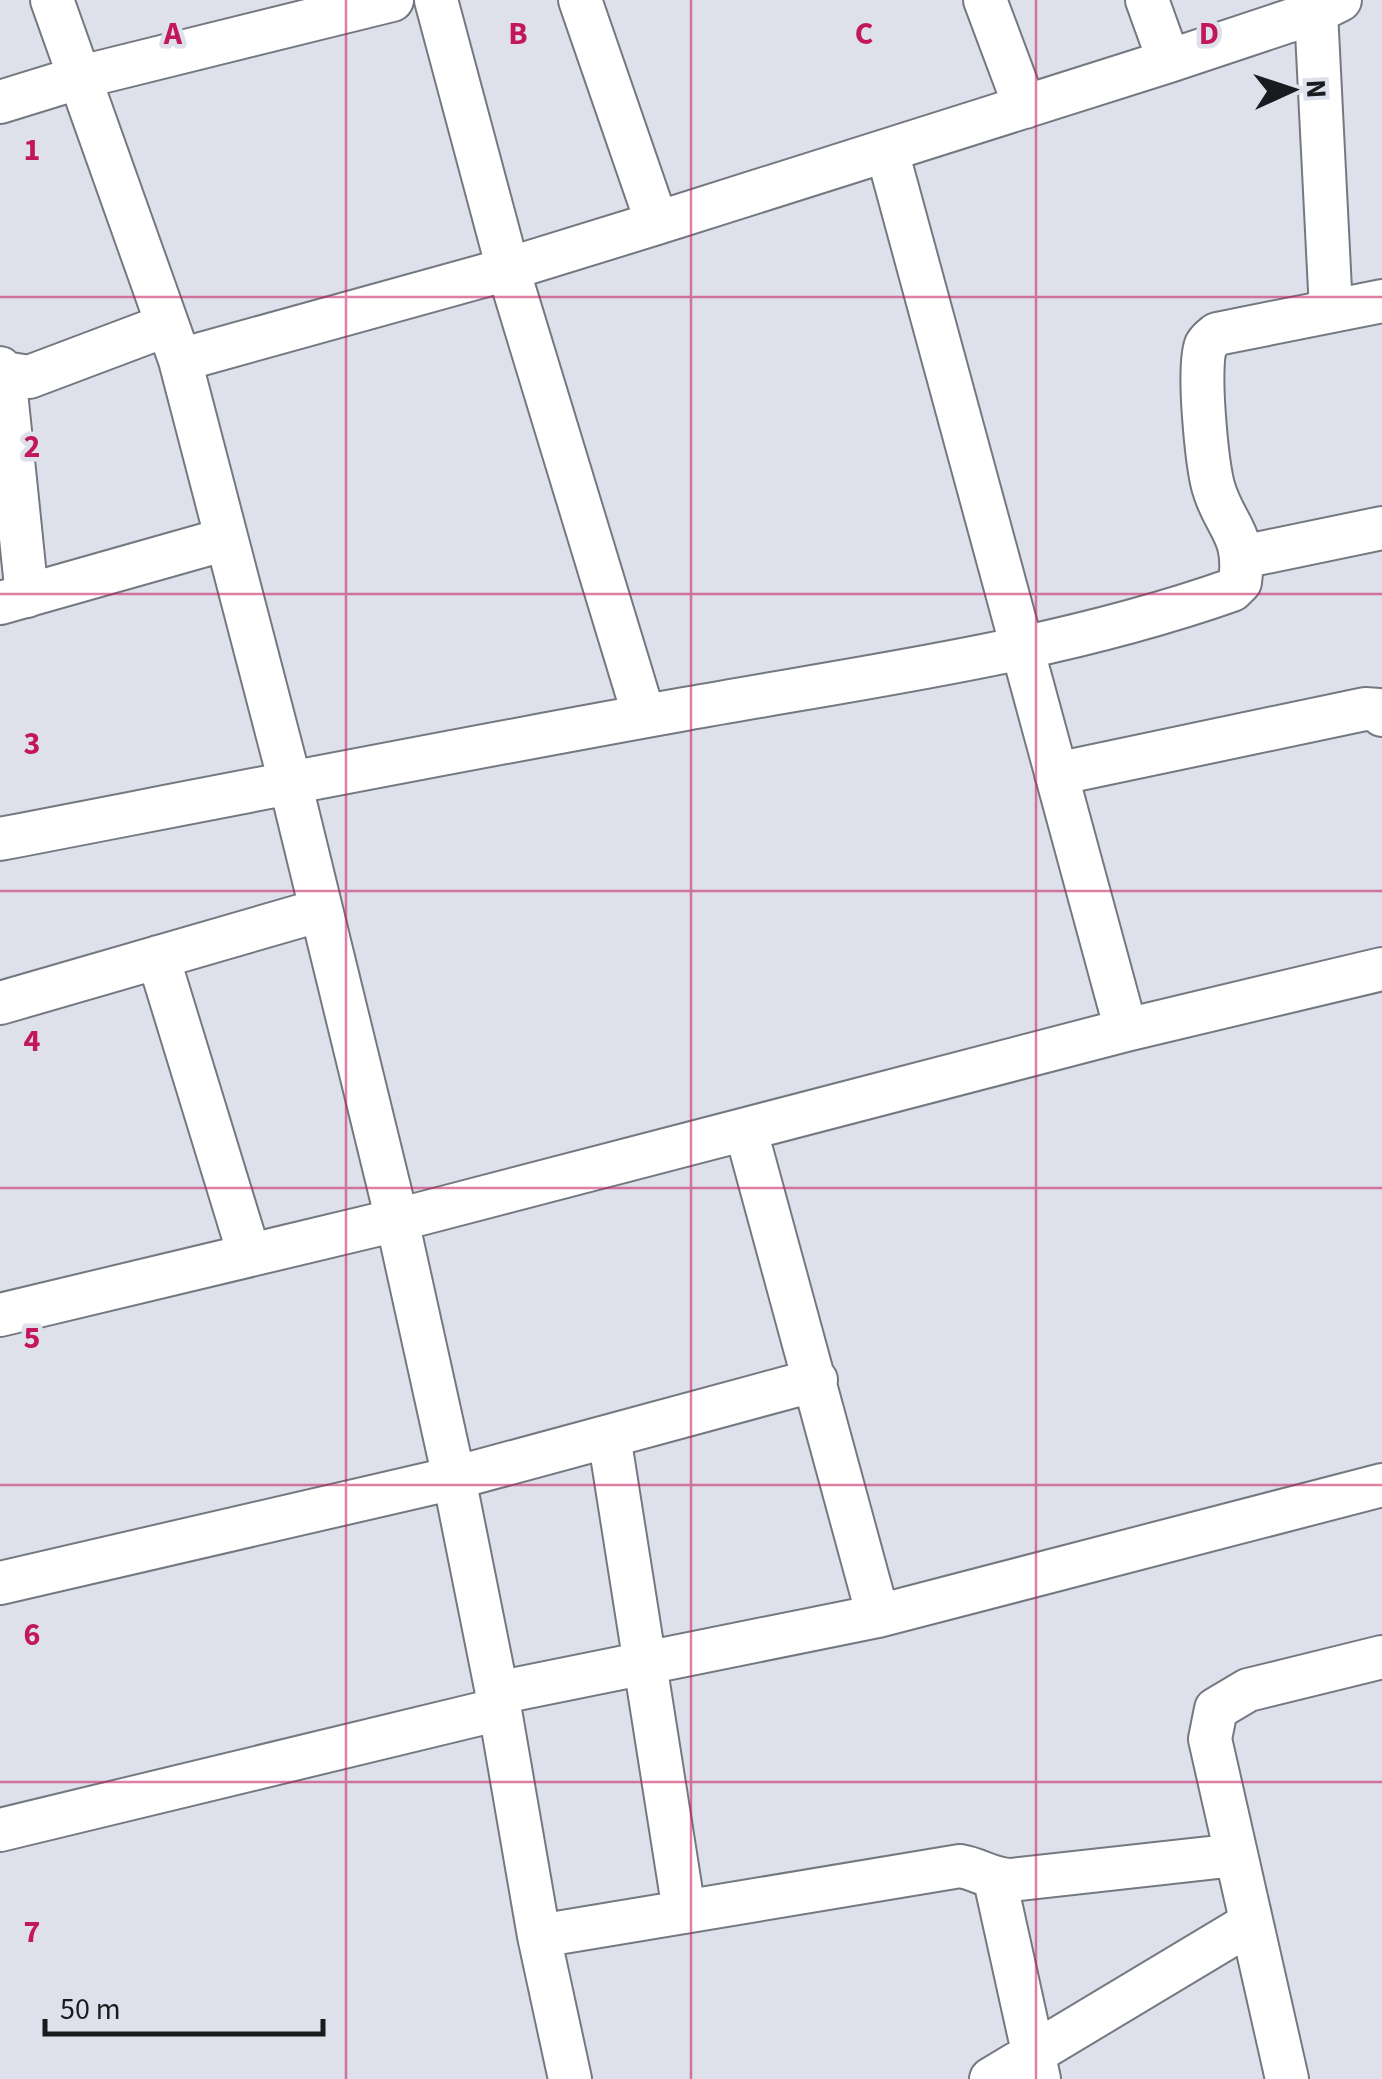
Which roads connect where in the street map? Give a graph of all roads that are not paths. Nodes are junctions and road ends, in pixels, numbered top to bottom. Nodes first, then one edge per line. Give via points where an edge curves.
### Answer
1 (52, 0) edge
2 (436, 0) edge
3 (580, 0) edge
4 (985, 0) edge
5 (1147, 0) edge
6 (367, 3) edge
7 (1328, 6) edge
8 (1169, 62) junction
9 (80, 77) junction
10 (0, 102) edge
11 (1025, 107) junction
12 (888, 151) junction
13 (656, 223) junction
14 (508, 269) junction
15 (1382, 300) edge
16 (1332, 310) junction
17 (173, 343) junction
18 (2, 370) edge
19 (1382, 528) edge
20 (226, 539) junction
21 (1242, 556) junction
22 (14, 599) edge
23 (1023, 649) junction
24 (1382, 714) edge
25 (644, 716) junction
26 (1056, 774) junction
27 (290, 782) junction
28 (0, 840) edge
29 (321, 910) junction
30 (158, 958) junction
31 (1382, 969) edge
32 (0, 1003) edge
33 (1126, 1030) junction
34 (746, 1131) junction
35 (397, 1220) junction
36 (249, 1254) junction
37 (0, 1315) edge
38 (816, 1380) junction
39 (610, 1436) junction
40 (454, 1478) junction
41 (1382, 1485) edge
42 (0, 1582) edge
43 (878, 1616) junction
44 (1382, 1657) edge
45 (645, 1663) junction
46 (498, 1701) junction
47 (2, 1823) edge
48 (1236, 1855) junction
49 (995, 1880) junction
50 (684, 1912) junction
51 (1251, 1923) junction
52 (539, 1936) junction
53 (1036, 2068) edge
54 (570, 2079) edge
55 (992, 2079) edge
56 (1287, 2079) edge

1 - 9 street
2 - 14 street
3 - 13 street
4 - 11 street
5 - 8 street
6 - 9 street
7 - 8 street
7 - 16 street
8 - 11 street
9 - 10 street
9 - 17 street
11 - 12 street
12 - 13 street
12 - 23 street
13 - 14 street
14 - 17 street
14 - 25 street
15 - 16 street
16 - 21 street via 1216,334 1207,342 1206,428 1214,488
17 - 18 street via 29,377
17 - 20 street
18 - 22 street
19 - 21 street
20 - 22 street
20 - 27 street
21 - 23 street via 1240,582 1232,590
23 - 25 street
23 - 26 street
24 - 26 street via 1364,708
25 - 27 street
26 - 33 street
27 - 28 street
27 - 29 street
29 - 30 street
29 - 35 street
30 - 32 street
30 - 36 street
31 - 33 street
33 - 34 street
34 - 35 street
34 - 38 street
35 - 36 street
35 - 40 street
36 - 37 street
38 - 39 street
38 - 43 street
39 - 40 street
39 - 45 street
40 - 42 street
40 - 46 street
41 - 43 street
43 - 45 street
44 - 48 street via 1248,1690 1216,1709 1210,1739
45 - 46 street
45 - 50 street
46 - 47 street
46 - 52 street
48 - 49 street
48 - 51 street
49 - 50 street via 960,1866
49 - 53 street
50 - 52 street
51 - 53 street
51 - 56 street
52 - 54 street
53 - 55 street

